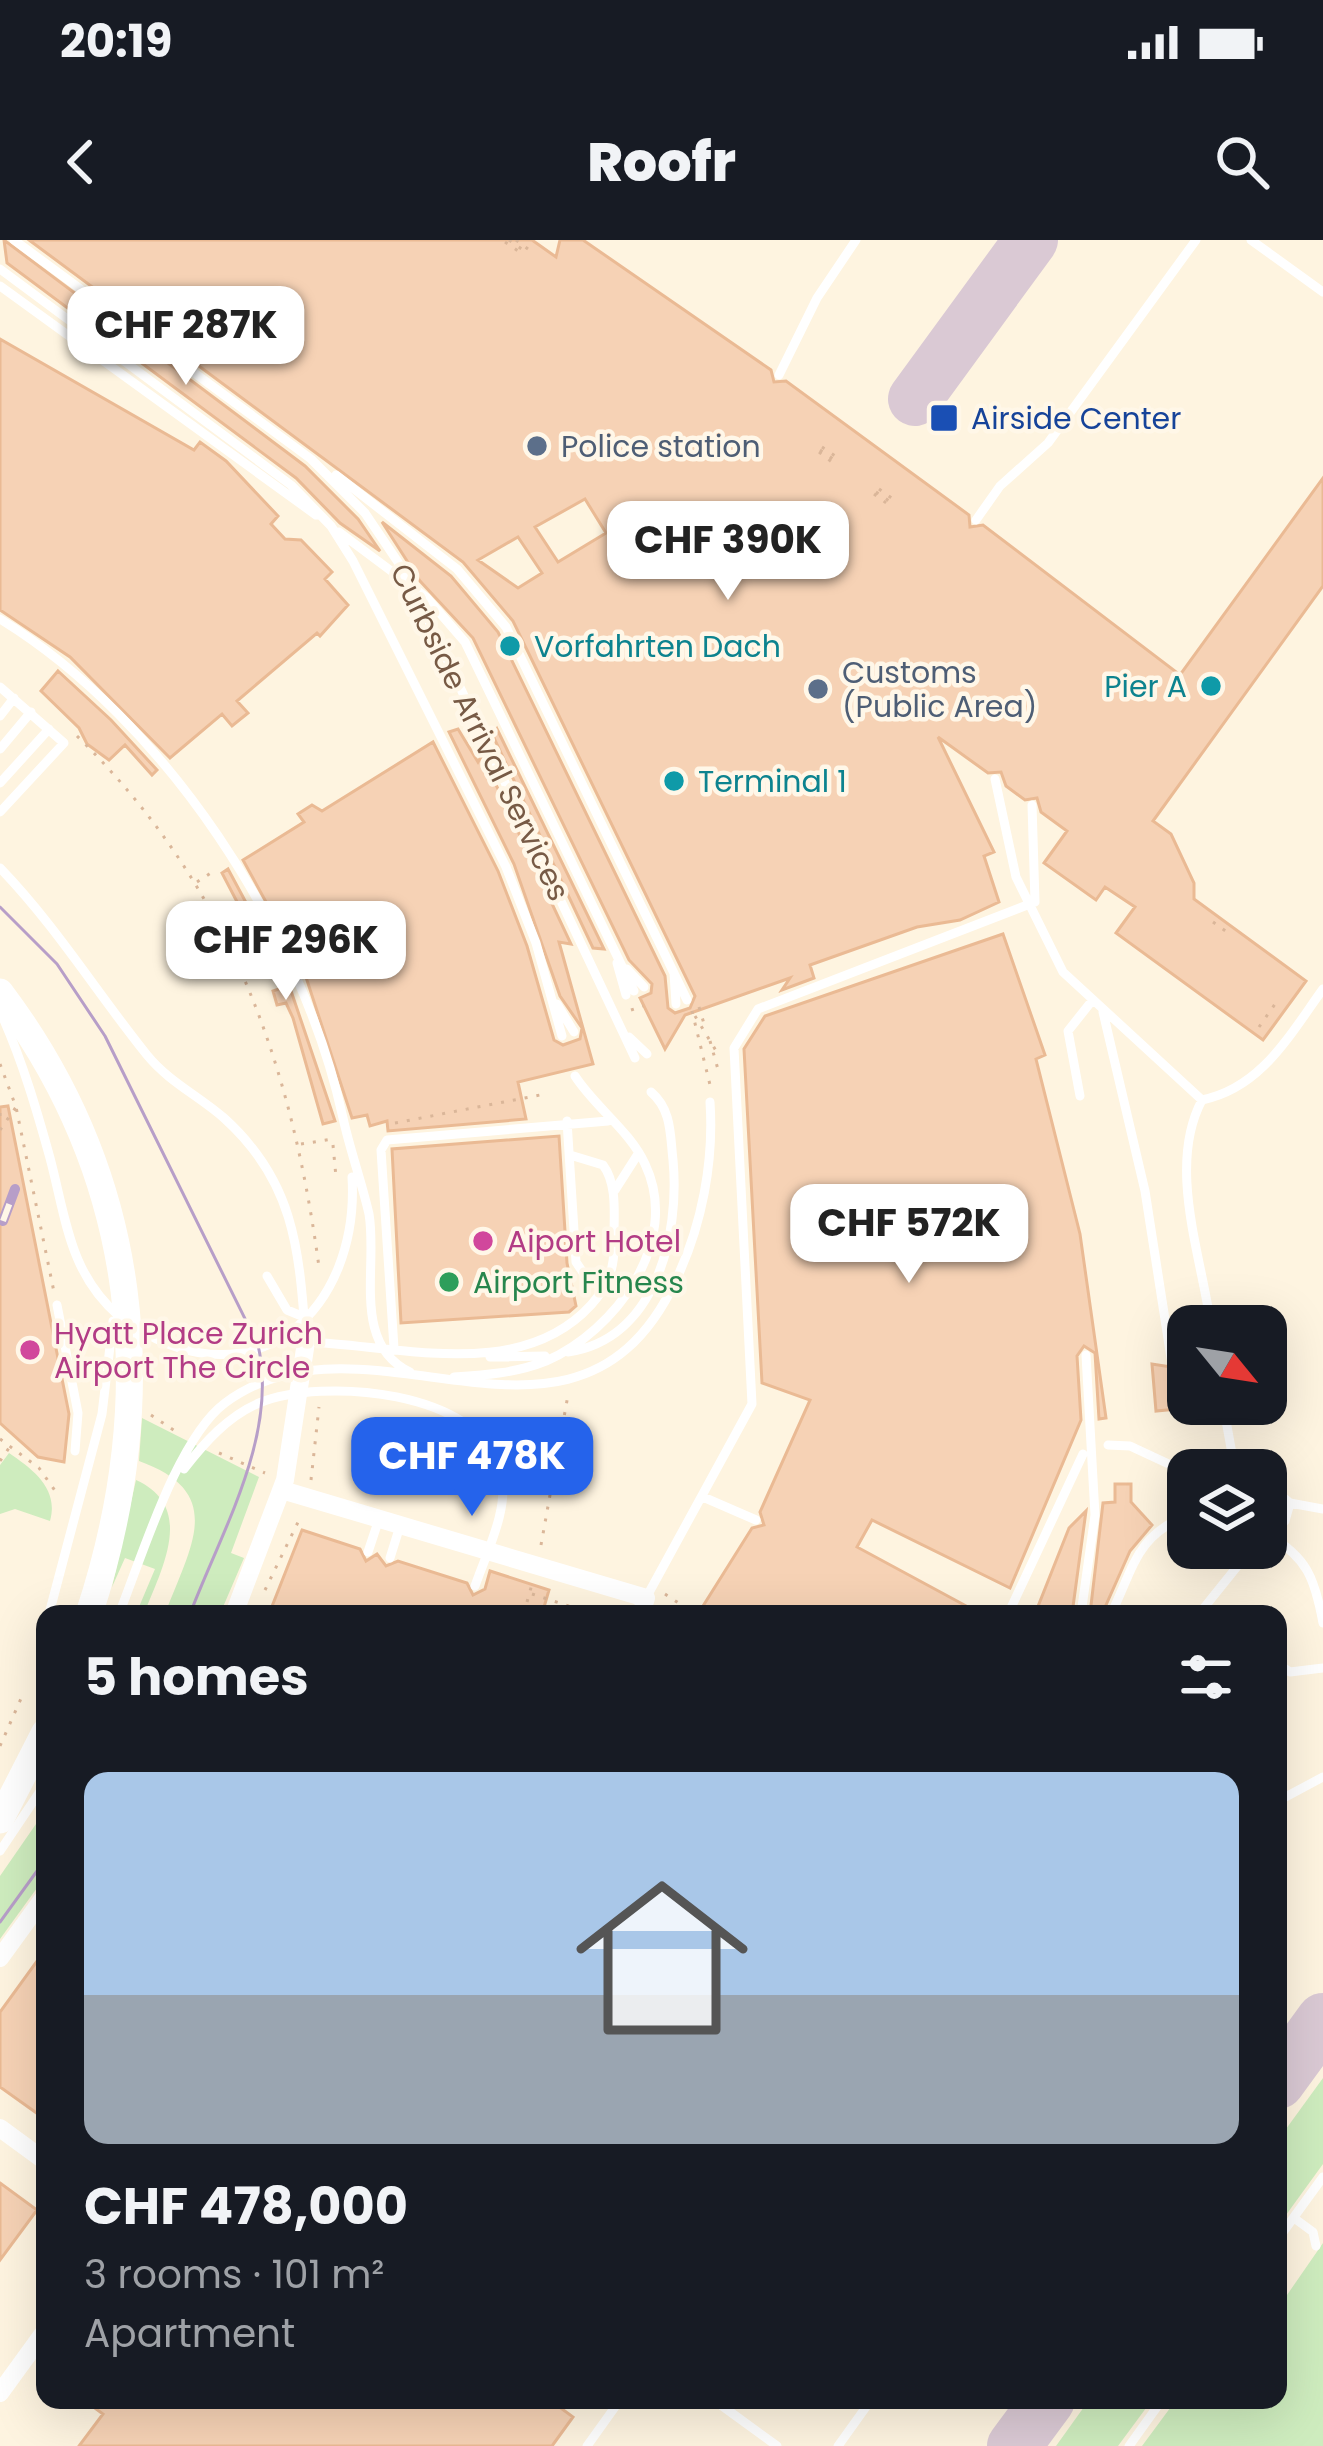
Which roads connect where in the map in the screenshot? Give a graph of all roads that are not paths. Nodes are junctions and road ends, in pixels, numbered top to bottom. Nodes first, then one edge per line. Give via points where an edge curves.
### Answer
1 (12, 240) edge
2 (856, 240) edge
3 (1196, 240) edge
4 (1251, 240) edge
5 (0, 268) edge
6 (0, 286) edge
7 (1323, 292) edge
8 (779, 375) dead end
9 (976, 520) dead end
10 (0, 619) edge
11 (0, 687) edge
12 (14, 698) junction
13 (31, 712) junction
14 (0, 716) edge
15 (49, 729) junction
16 (0, 749) edge
17 (995, 779) dead end
18 (0, 783) edge
19 (1032, 805) dead end
20 (0, 812) edge
21 (0, 868) edge
22 (1033, 903) junction
23 (617, 956) junction
24 (1323, 989) edge
25 (0, 992) edge
26 (686, 1000) road end
27 (1090, 1002) junction
28 (0, 1012) edge
29 (1103, 1012) junction
30 (568, 1034) dead end
31 (625, 1034) junction
32 (647, 1054) dead end
33 (635, 1058) dead end
34 (575, 1076) dead end
35 (651, 1092) dead end
36 (1080, 1096) dead end
37 (1202, 1100) junction
38 (710, 1102) dead end
39 (567, 1121) junction
40 (614, 1124) junction
41 (638, 1154) junction
42 (570, 1155) junction
43 (352, 1165) junction
44 (613, 1194) junction
45 (267, 1276) dead end
46 (610, 1277) junction
47 (57, 1305) road end
48 (1207, 1305) edge
49 (304, 1316) junction
50 (1167, 1332) edge
51 (306, 1342) junction
52 (394, 1348) junction
53 (467, 1354) junction
54 (1086, 1355) dead end
55 (420, 1376) junction
56 (443, 1378) junction
57 (124, 1394) junction
58 (1108, 1445) dead end
59 (75, 1451) dead end
60 (1083, 1454) dead end
61 (1167, 1463) edge
62 (174, 1484) junction
63 (281, 1490) junction
64 (703, 1497) junction
65 (1287, 1500) edge
66 (1291, 1503) junction
67 (1323, 1509) edge
68 (1287, 1515) edge
69 (379, 1520) junction
70 (756, 1520) dead end
71 (1167, 1524) edge
72 (400, 1526) junction
73 (1287, 1548) edge
74 (368, 1552) dead end
75 (490, 1552) junction
76 (390, 1558) dead end
77 (1236, 1569) edge
78 (52, 1605) edge
79 (91, 1605) edge
80 (123, 1605) edge
81 (237, 1605) edge
82 (641, 1605) edge
83 (645, 1605) edge
84 (1012, 1605) edge
85 (1084, 1605) edge
86 (1115, 1605) edge
87 (1209, 1605) edge
88 (1323, 1623) edge
89 (1323, 1668) edge
90 (1287, 1671) edge
91 (36, 1750) edge
92 (1323, 1778) edge
93 (36, 1797) edge
94 (1287, 1798) edge
95 (0, 1820) edge
96 (0, 1851) edge
97 (36, 1908) edge
98 (0, 1958) edge
99 (0, 2128) edge
100 (36, 2154) edge
101 (1323, 2177) edge
102 (1294, 2218) junction
103 (1287, 2228) edge
104 (1316, 2246) dead end
105 (36, 2343) edge
106 (0, 2393) edge
107 (614, 2409) edge
108 (726, 2409) edge
109 (865, 2409) edge
110 (1156, 2409) edge
111 (587, 2446) edge
112 (777, 2446) edge
113 (838, 2446) edge
114 (1129, 2446) edge

1 - 26 lane via 397,520 477,590 527,667
1 - 31 lane, Curbside Arrival Services via 311,459 375,525 408,577
2 - 8 lane
3 - 9 lane via 1048,443
4 - 7 lane
5 - 30 lane via 291,485 331,526 506,867
6 - 23 lane via 439,610 465,643
10 - 43 lane via 88,684 163,765 278,934 320,1035
11 - 12 lane
12 - 13 lane
12 - 14 lane
13 - 15 lane
13 - 16 lane
15 - 18 lane
15 - 20 lane via 64,743
17 - 22 lane via 1016,878
19 - 22 lane
21 - 49 lane via 157,1066 260,1157 292,1220
22 - 27 lane via 1053,956
22 - 64 lane via 758,1009 734,1048 752,1404
23 - 23 lane via 635,991
24 - 37 lane via 1235,1093
25 - 57 main road via 67,1094 98,1173 125,1282
27 - 29 lane
27 - 36 lane via 1067,1031
28 - 43 lane via 71,1250 103,1300 160,1341 225,1352 287,1333 329,1294 352,1232
29 - 37 lane
29 - 50 lane via 1145,1191
31 - 32 lane
31 - 33 lane, Curbside Arrival Services
34 - 40 lane
35 - 53 lane via 669,1121 676,1207 665,1257 641,1304 594,1346 524,1358
37 - 48 lane via 1186,1129 1185,1168
38 - 56 lane via 710,1157 694,1233 646,1328 601,1364 553,1385 494,1388
39 - 40 lane
39 - 42 lane
39 - 52 lane via 395,1136 383,1145
40 - 41 lane
41 - 44 lane
41 - 56 lane via 655,1205 652,1238 634,1282 604,1322 533,1366
42 - 44 lane via 603,1165
42 - 46 lane via 580,1274
43 - 55 lane via 369,1217 375,1334 388,1358
44 - 46 lane
45 - 49 lane via 287,1310
46 - 53 lane via 585,1312 559,1330 512,1349
47 - 59 lane via 78,1413
49 - 51 lane
51 - 52 lane
51 - 63 street
52 - 53 lane
54 - 85 lane via 1096,1474
55 - 56 lane
55 - 62 lane via 321,1369 256,1384 210,1417
57 - 78 lane via 94,1447
57 - 79 main road via 123,1468
58 - 61 lane
60 - 84 lane
62 - 75 lane via 226,1424 273,1398 328,1393 438,1405 483,1436 502,1476 476,1586
62 - 80 lane
63 - 69 street
63 - 81 street
64 - 70 lane
64 - 83 lane
65 - 66 lane
66 - 67 lane
66 - 68 lane
69 - 72 street
69 - 74 lane
71 - 86 lane via 1137,1553
72 - 75 street
72 - 76 lane
73 - 88 lane via 1315,1576
75 - 82 street
77 - 87 lane
89 - 90 lane
91 - 95 main road
92 - 94 lane
93 - 96 lane
97 - 98 street
99 - 100 street
101 - 102 lane
102 - 103 lane
102 - 104 lane via 1313,2232
105 - 106 street
107 - 111 lane
108 - 112 lane
109 - 113 lane
110 - 114 lane

